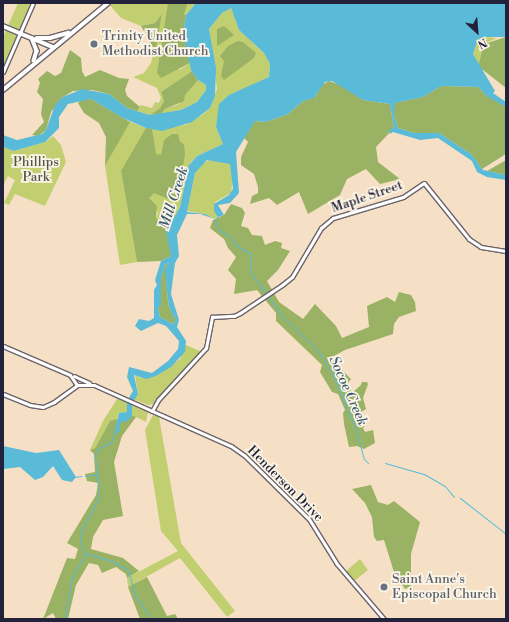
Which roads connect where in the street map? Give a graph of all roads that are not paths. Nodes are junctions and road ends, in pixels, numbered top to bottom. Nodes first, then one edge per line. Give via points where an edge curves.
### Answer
1 (33, 3) edge
2 (108, 3) edge
3 (3, 26) edge
4 (75, 29) junction
5 (20, 32) junction
6 (32, 38) junction
7 (53, 47) junction
8 (34, 62) junction
9 (3, 72) edge
10 (3, 90) edge
11 (506, 251) edge
12 (3, 346) edge
13 (70, 375) junction
14 (77, 385) junction
15 (94, 385) junction
16 (3, 394) edge
17 (152, 411) junction
18 (384, 619) edge

1 - 5 main road
2 - 4 main road
3 - 5 main road
4 - 6 main road via 54,38
4 - 7 main road
5 - 6 main road
5 - 9 main road
6 - 7 main road
6 - 8 main road via 37,51
7 - 8 main road
8 - 10 main road
11 - 17 main road, Maple Street via 481,247 469,239 424,183 403,198 333,218 321,228 292,277 282,286 234,316 212,316 206,348 158,400
12 - 13 main road, Henderson Drive
13 - 14 main road
13 - 15 main road, Henderson Drive
14 - 15 main road, Henderson Drive
14 - 16 main road via 43,407 30,405
15 - 17 main road, Henderson Drive
17 - 18 main road, Henderson Drive via 229,445 244,455 309,519 337,564

